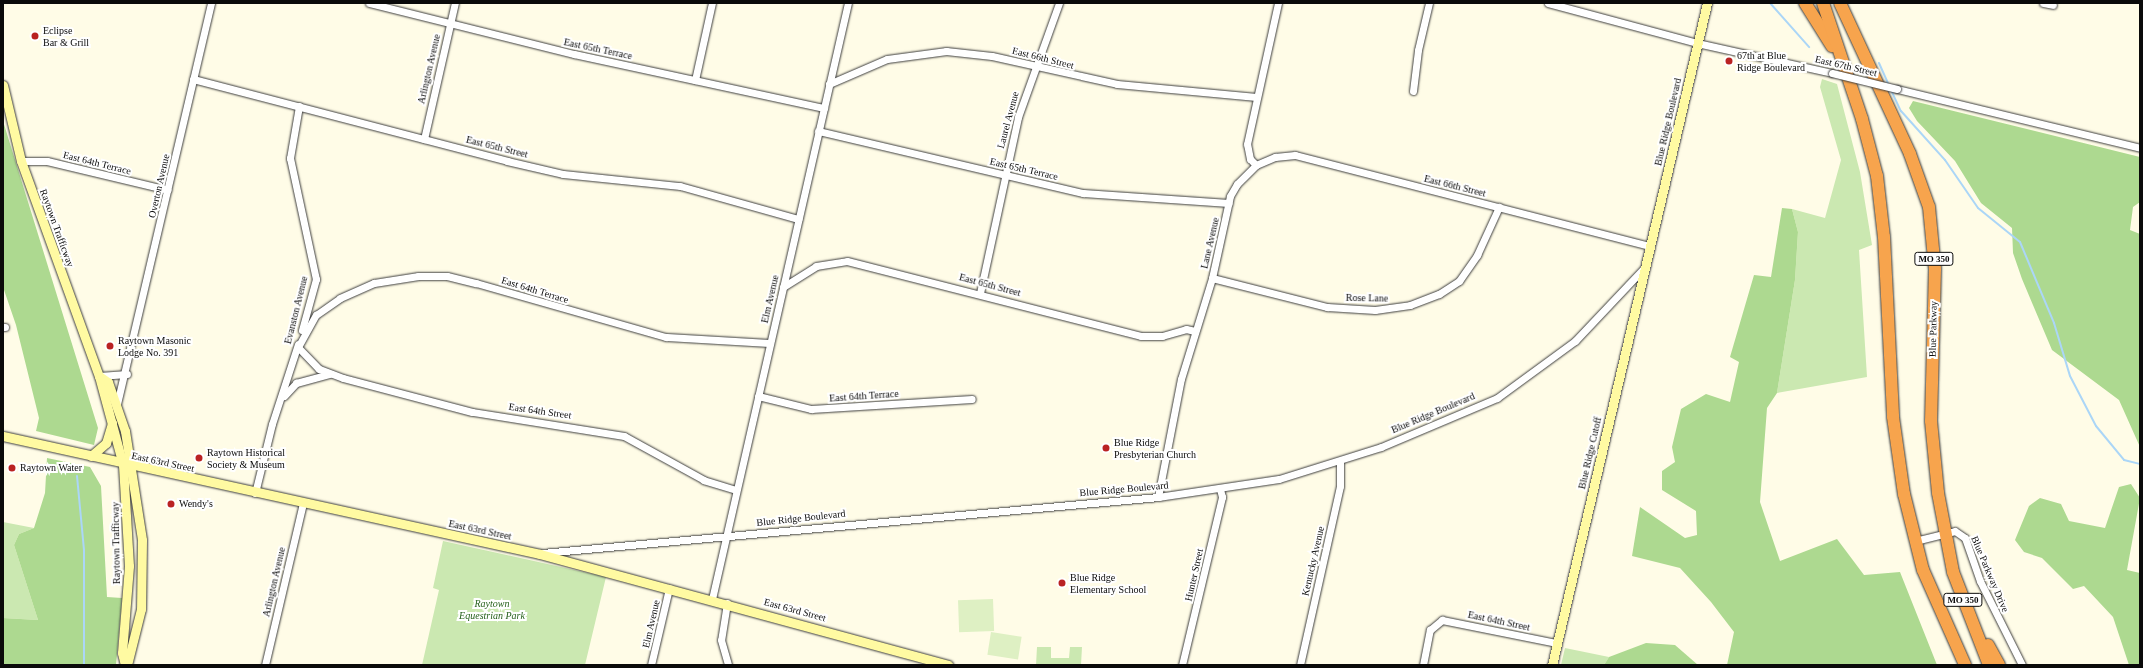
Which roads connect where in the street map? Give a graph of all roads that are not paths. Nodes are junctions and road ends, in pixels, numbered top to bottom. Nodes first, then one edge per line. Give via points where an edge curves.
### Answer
1 (211, 3) edge
2 (369, 3) edge
3 (455, 3) edge
4 (712, 3) edge
5 (848, 3) edge
6 (1059, 3) edge
7 (1278, 3) edge
8 (1429, 3) edge
9 (1548, 3) edge
10 (1707, 3) edge
11 (1805, 3) edge
12 (1823, 3) edge
13 (1840, 3) edge
14 (1845, 3) edge
15 (2043, 3) edge
16 (2053, 5) dead end
17 (450, 24) junction
18 (1697, 43) junction
19 (1860, 46) junction
20 (1034, 66) junction
21 (193, 78) junction
22 (695, 80) junction
23 (829, 84) junction
24 (3, 85) edge
25 (1413, 91) dead end
26 (1256, 97) junction
27 (299, 106) junction
28 (824, 108) junction
29 (818, 131) junction
30 (424, 139) junction
31 (2140, 148) edge
32 (21, 161) junction
33 (1256, 165) junction
34 (1005, 175) junction
35 (1877, 176) junction
36 (168, 190) junction
37 (1229, 203) junction
38 (1499, 207) junction
39 (798, 219) junction
40 (1650, 246) junction
41 (1646, 267) junction
42 (1212, 278) junction
43 (782, 287) junction
44 (980, 293) junction
45 (1195, 331) junction
46 (770, 343) junction
47 (298, 347) junction
48 (127, 374) junction
49 (332, 374) junction
50 (99, 376) junction
51 (758, 396) junction
52 (972, 399) dead end
53 (117, 404) junction
54 (278, 405) junction
55 (112, 422) junction
56 (3, 436) edge
57 (91, 456) junction
58 (1340, 462) junction
59 (123, 465) junction
60 (133, 467) junction
61 (1220, 489) junction
62 (736, 490) junction
63 (256, 493) junction
64 (1158, 497) junction
65 (303, 504) junction
66 (1944, 533) junction
67 (726, 537) junction
68 (1914, 541) junction
69 (540, 554) junction
70 (669, 588) junction
71 (712, 599) junction
72 (727, 603) junction
73 (1966, 607) junction
74 (1949, 635) junction
75 (1556, 643) junction
76 (126, 665) edge
77 (265, 665) edge
78 (651, 665) edge
79 (728, 665) edge
80 (948, 665) edge
81 (1182, 665) edge
82 (1300, 665) edge
83 (1423, 665) edge
84 (1552, 665) edge
85 (1961, 665) edge
86 (1965, 665) edge
87 (1989, 665) edge
88 (1999, 665) edge
89 (2022, 665) edge

1 - 21 street, Overton Avenue
2 - 17 street, East 65th Terrace
3 - 17 street, Arlington Avenue
4 - 22 street
5 - 23 street, Elm Avenue
6 - 20 street, Laurel Avenue
7 - 26 street
8 - 25 street via 1418,50
9 - 18 street, East 67th Street
10 - 18 main road, Blue Ridge Boulevard
11 - 35 highway via 1819,21 1839,63
12 - 35 highway, MO 350 via 1862,119
13 - 19 highway, Blue Parkway / MO 350
14 - 19 highway
15 - 16 street
17 - 22 street, East 65th Terrace
17 - 30 street, Arlington Avenue
18 - 31 street, East 67th Street, bridge
18 - 40 main road, Blue Ridge Boulevard
19 - 66 highway, Blue Parkway / MO 350 via 1910,154 1929,207 1934,269 1931,421
20 - 23 street, East 66th Street via 971,52 916,53 887,60
20 - 26 street, East 66th Street via 1117,84
20 - 34 street, Laurel Avenue via 1018,117
21 - 27 street, East 65th Street
21 - 36 street, Overton Avenue
22 - 28 street, East 65th Terrace
23 - 28 street, Elm Avenue
24 - 32 main road, Raytown Trafficway
26 - 33 street via 1247,144 1250,158
27 - 30 street, East 65th Street
27 - 47 street, Evanston Avenue via 290,158 316,279
28 - 29 street, Elm Avenue
29 - 34 street, East 65th Terrace
29 - 39 street, Elm Avenue
30 - 39 street, East 65th Street via 563,174 680,186
32 - 36 street, East 64th Terrace via 46,161
32 - 50 main road, Raytown Trafficway
33 - 37 street, Lane Avenue via 1237,184
33 - 38 street, East 66th Street via 1275,157 1295,155
34 - 37 street, East 65th Terrace via 1083,193
34 - 44 street, Laurel Avenue
35 - 68 highway, MO 350 via 1884,237 1893,417
36 - 48 street, Overton Avenue
37 - 42 street, Lane Avenue
38 - 40 street, East 66th Street
38 - 42 street, Rose Lane via 1477,255 1459,281 1439,294 1410,305 1375,310 1327,307
39 - 43 street, Elm Avenue
40 - 41 main road, Blue Ridge Cutoff
41 - 58 street, Blue Ridge Boulevard via 1575,341 1497,398
41 - 75 main road, Blue Ridge Cutoff
42 - 45 street, Lane Avenue
43 - 44 street, East 65th Street via 816,266 847,261
43 - 46 street, Elm Avenue
44 - 45 street, East 65th Street via 1141,336 1162,336 1186,329
45 - 64 street, Lane Avenue via 1180,380
46 - 47 street, East 64th Terrace via 666,337 447,276 396,278 356,289 328,306 307,326
46 - 51 street, Elm Avenue
47 - 49 street, East 64th Street via 319,369
47 - 54 street, Evanston Avenue
48 - 50 street
48 - 53 street, Overton Avenue
49 - 54 street, East 64th Street via 296,383
49 - 62 street, East 64th Street via 472,412 624,436 704,480
50 - 53 main road, Raytown Trafficway via 108,382
50 - 55 main road, Raytown Trafficway
51 - 52 street, East 64th Terrace via 811,409
51 - 62 street, Elm Avenue
53 - 60 main road, Raytown Trafficway
54 - 63 street, Evanston Avenue
55 - 57 main road via 106,443
55 - 59 main road, Raytown Trafficway
56 - 57 main road, East 63rd Street
57 - 59 main road, East 63rd Street
58 - 61 street, Blue Ridge Boulevard via 1279,479
58 - 82 street, Kentucky Avenue via 1340,486
59 - 60 main road, East 63rd Street
59 - 76 main road, Raytown Trafficway via 129,566 122,653
60 - 63 main road, East 63rd Street
60 - 76 main road, Raytown Trafficway via 143,567 141,609
61 - 64 street, Blue Ridge Boulevard
61 - 81 street, Hunter Street via 1222,497
62 - 67 street, Elm Avenue
63 - 65 main road, East 63rd Street
64 - 67 street, Blue Ridge Boulevard
65 - 69 main road, East 63rd Street
65 - 77 street, Arlington Avenue
66 - 68 street, Blue Parkway Drive
66 - 73 highway, Blue Parkway / MO 350
66 - 89 street, Blue Parkway Drive via 1955,531 1965,538 1980,581
67 - 69 street, Blue Ridge Boulevard
67 - 71 street, Elm Avenue
68 - 74 highway, MO 350
69 - 70 main road, East 63rd Street
70 - 71 main road, East 63rd Street
70 - 78 street, Elm Avenue
71 - 72 main road, East 63rd Street
72 - 79 street via 721,640
72 - 80 main road, East 63rd Street
73 - 87 highway, Blue Parkway / MO 350
73 - 88 highway
74 - 85 highway
74 - 86 highway, MO 350
75 - 83 street, East 64th Street via 1458,622 1436,622 1430,630
75 - 84 main road, Blue Ridge Cutoff

